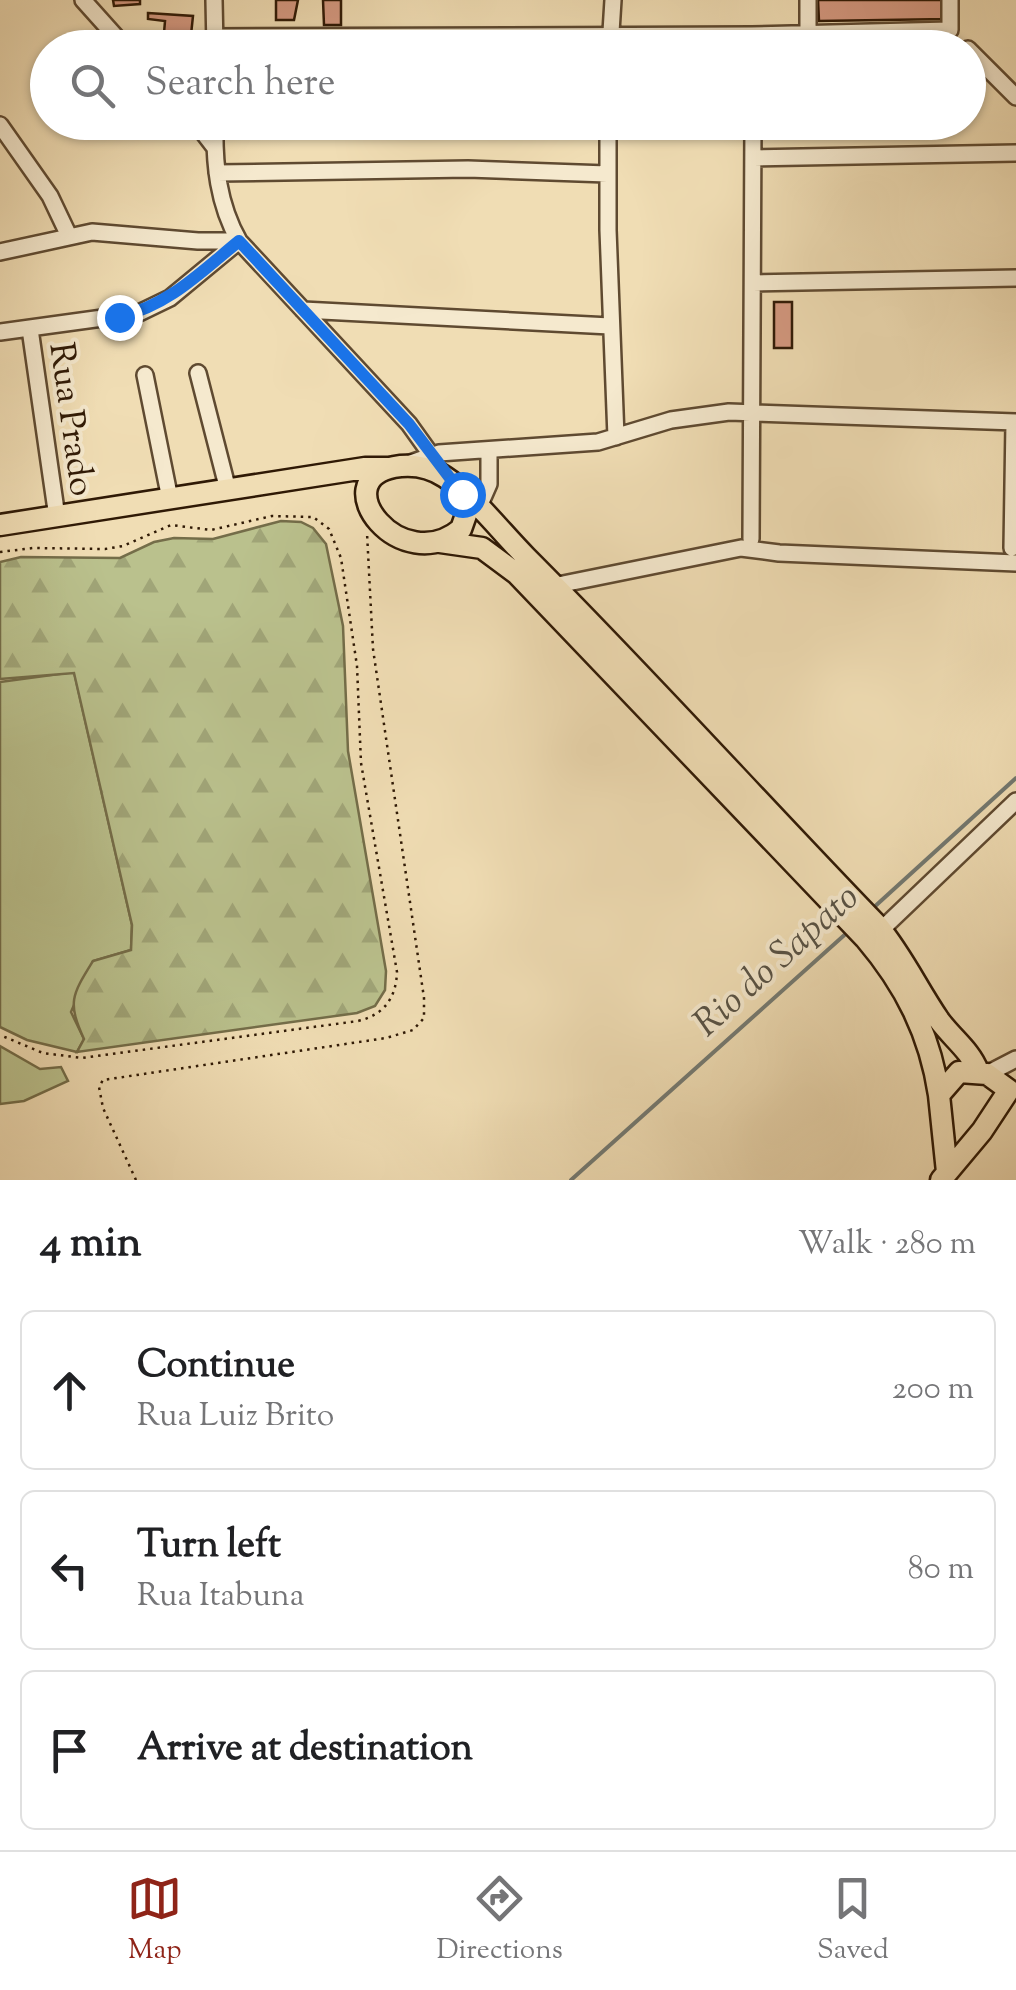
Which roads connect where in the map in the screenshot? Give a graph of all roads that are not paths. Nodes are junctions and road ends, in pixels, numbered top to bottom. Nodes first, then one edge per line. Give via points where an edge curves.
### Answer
1 (82, 0) edge
2 (214, 0) edge
3 (613, 0) edge
4 (808, 0) edge
5 (950, 0) edge
6 (110, 30) edge
7 (215, 30) edge
8 (611, 30) edge
9 (808, 30) edge
10 (950, 30) edge
11 (986, 67) edge
12 (1016, 98) edge
13 (0, 125) edge
14 (208, 140) edge
15 (214, 140) edge
16 (608, 140) edge
17 (754, 140) edge
18 (214, 148) junction
19 (1016, 153) edge
20 (754, 158) junction
21 (217, 173) junction
22 (607, 174) junction
23 (68, 236) junction
24 (239, 241) junction
25 (0, 252) edge
26 (1016, 278) edge
27 (754, 283) junction
28 (302, 310) junction
29 (610, 326) junction
30 (30, 328) junction
31 (0, 332) edge
32 (198, 373) dead end
33 (145, 375) dead end
34 (751, 413) junction
35 (1015, 422) edge
36 (616, 437) junction
37 (489, 450) junction
38 (430, 454) junction
39 (395, 467) junction
40 (310, 477) junction
41 (228, 490) junction
42 (464, 494) junction
43 (170, 500) junction
44 (366, 504) junction
45 (58, 517) junction
46 (0, 525) edge
47 (752, 540) dead end
48 (438, 542) junction
49 (463, 543) junction
50 (1014, 555) edge
51 (553, 586) junction
52 (1016, 800) edge
53 (850, 910) junction
54 (875, 931) junction
55 (1016, 1058) edge
56 (982, 1072) junction
57 (1012, 1084) edge
58 (939, 1095) junction
59 (944, 1176) edge

1 - 6 street
2 - 7 street
3 - 8 street
4 - 9 street
5 - 10 street
11 - 12 street
13 - 23 street via 50,196
14 - 18 street
15 - 18 street
16 - 22 street
17 - 20 street
18 - 21 street
19 - 20 street
20 - 27 street
21 - 22 street via 468,168
21 - 24 street via 224,211
22 - 29 street
23 - 24 street via 112,232
23 - 25 street
24 - 28 street
24 - 30 street via 154,306
26 - 27 street
27 - 34 street
28 - 29 street
28 - 38 street
29 - 36 street
30 - 31 street
30 - 45 street, Rua Prado
32 - 41 street
33 - 43 street
34 - 35 street
34 - 36 street via 690,416
34 - 47 street
35 - 50 street
36 - 37 street
37 - 38 street
37 - 42 street via 489,484
38 - 39 street
38 - 42 street
39 - 40 main road
39 - 42 main road via 425,468
39 - 44 main road via 370,482
40 - 41 main road
40 - 44 main road via 346,486
41 - 43 main road
42 - 48 main road via 466,521
42 - 49 main road via 476,522
42 - 51 main road
43 - 45 main road
44 - 48 main road via 391,534
45 - 46 main road
48 - 49 main road
49 - 53 main road via 494,554 517,574
50 - 51 street via 742,548
51 - 53 main road
52 - 54 street
53 - 54 main road
54 - 56 main road via 906,961 936,1016
54 - 58 main road via 921,1024
55 - 56 street
56 - 57 main road
56 - 58 main road via 959,1072
57 - 59 main road
58 - 59 main road

